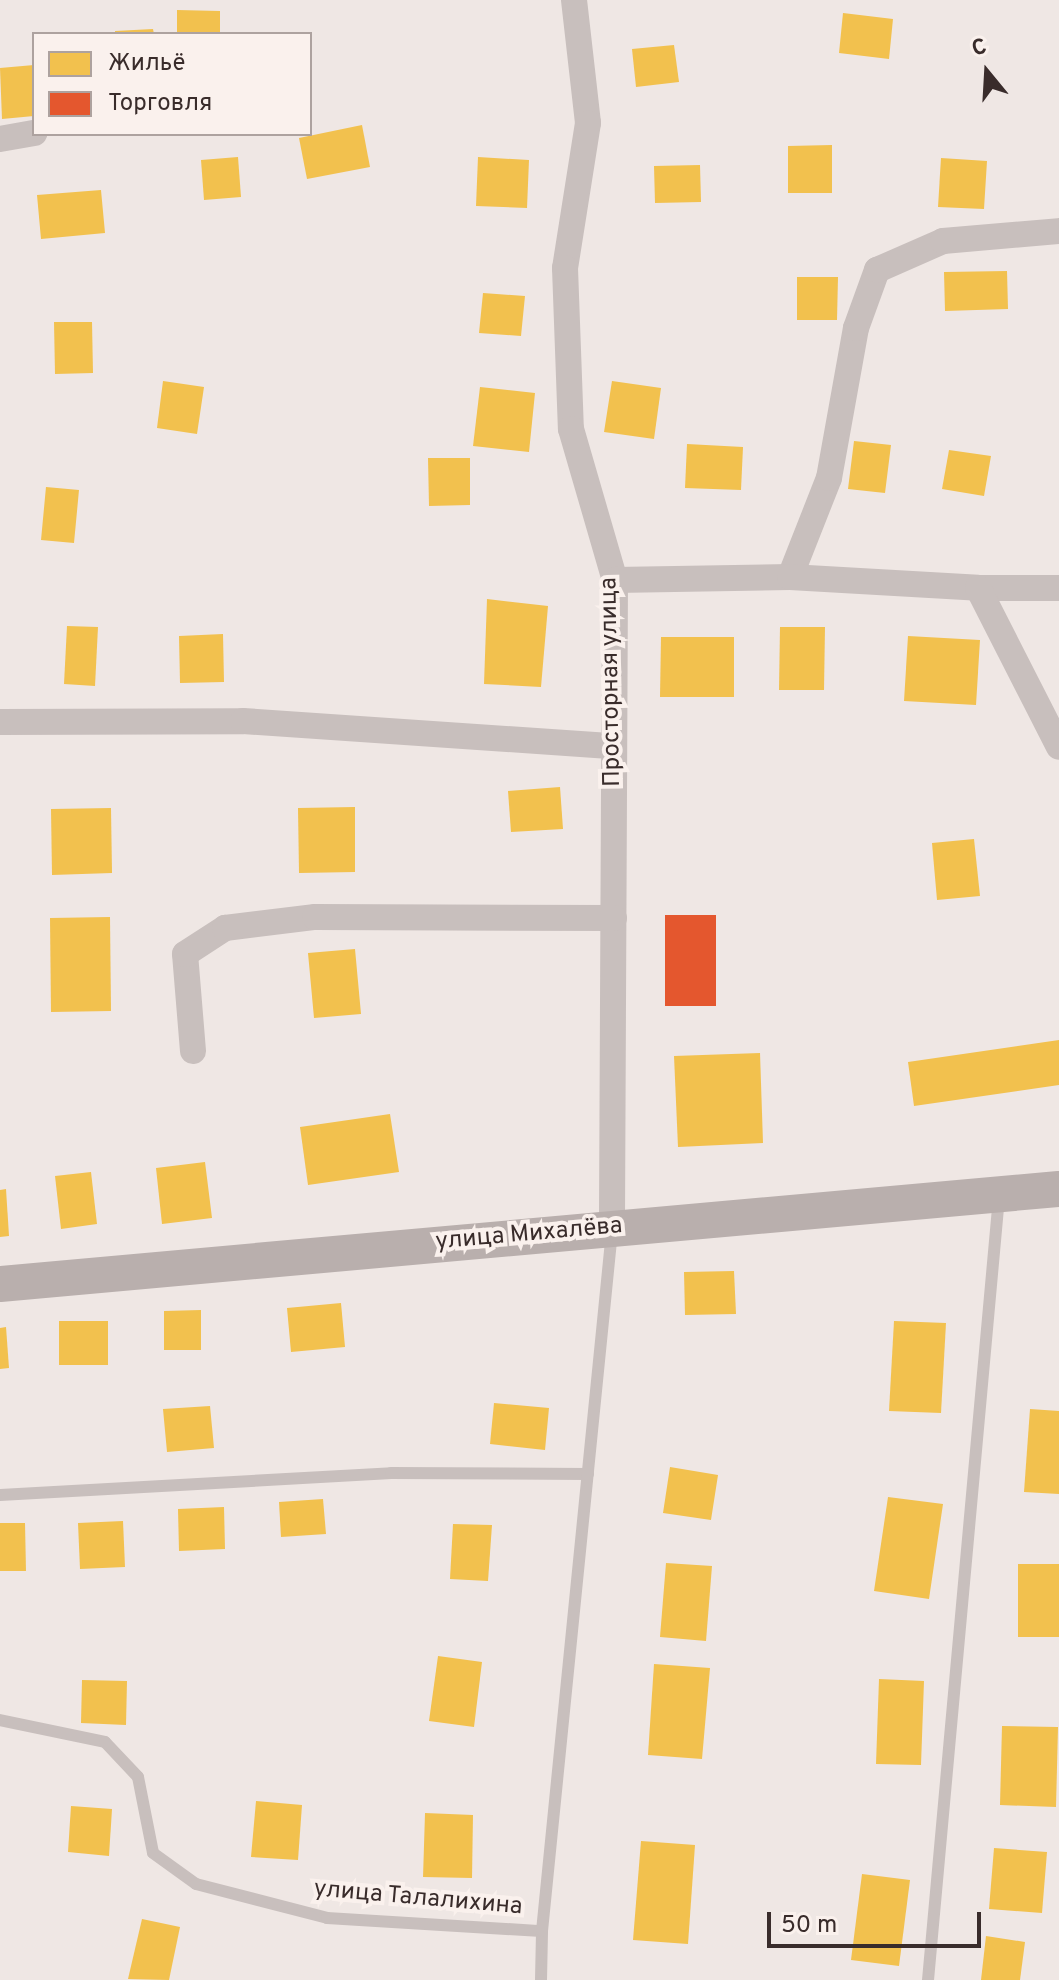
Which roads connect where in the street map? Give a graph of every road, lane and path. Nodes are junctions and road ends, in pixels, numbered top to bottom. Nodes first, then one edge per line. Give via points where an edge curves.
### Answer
1 (574, 0) edge
2 (32, 133) edge
3 (0, 139) edge
4 (1059, 231) edge
5 (790, 577) junction
6 (615, 580) junction
7 (978, 588) junction
8 (1059, 588) edge
9 (0, 722) edge
10 (613, 746) junction
11 (1059, 747) edge
12 (614, 918) junction
13 (193, 1051) dead end
14 (1059, 1189) edge
15 (999, 1194) junction
16 (612, 1228) junction
17 (0, 1284) edge
18 (588, 1474) junction
19 (0, 1495) edge
20 (0, 1720) edge
21 (542, 1931) junction
22 (541, 1980) edge
23 (928, 1980) edge

1 - 6 street, Просторная улица via 588,123 565,268 571,429
2 - 3 street
4 - 5 street via 943,241 877,270 856,328 829,478
5 - 6 street
5 - 7 street
6 - 10 street, Просторная улица
7 - 8 street
7 - 11 street
9 - 10 street via 243,721
10 - 12 street, Просторная улица
12 - 13 street via 315,917 225,928 185,954
12 - 16 street, Просторная улица
14 - 15 street, улица Михалёва
15 - 16 street, улица Михалёва
15 - 23 lane
16 - 17 street, улица Михалёва
16 - 18 lane
18 - 19 lane via 391,1473
18 - 21 lane
20 - 21 lane, улица Талалихина via 105,1742 138,1777 153,1853 196,1884 327,1918
21 - 22 lane

